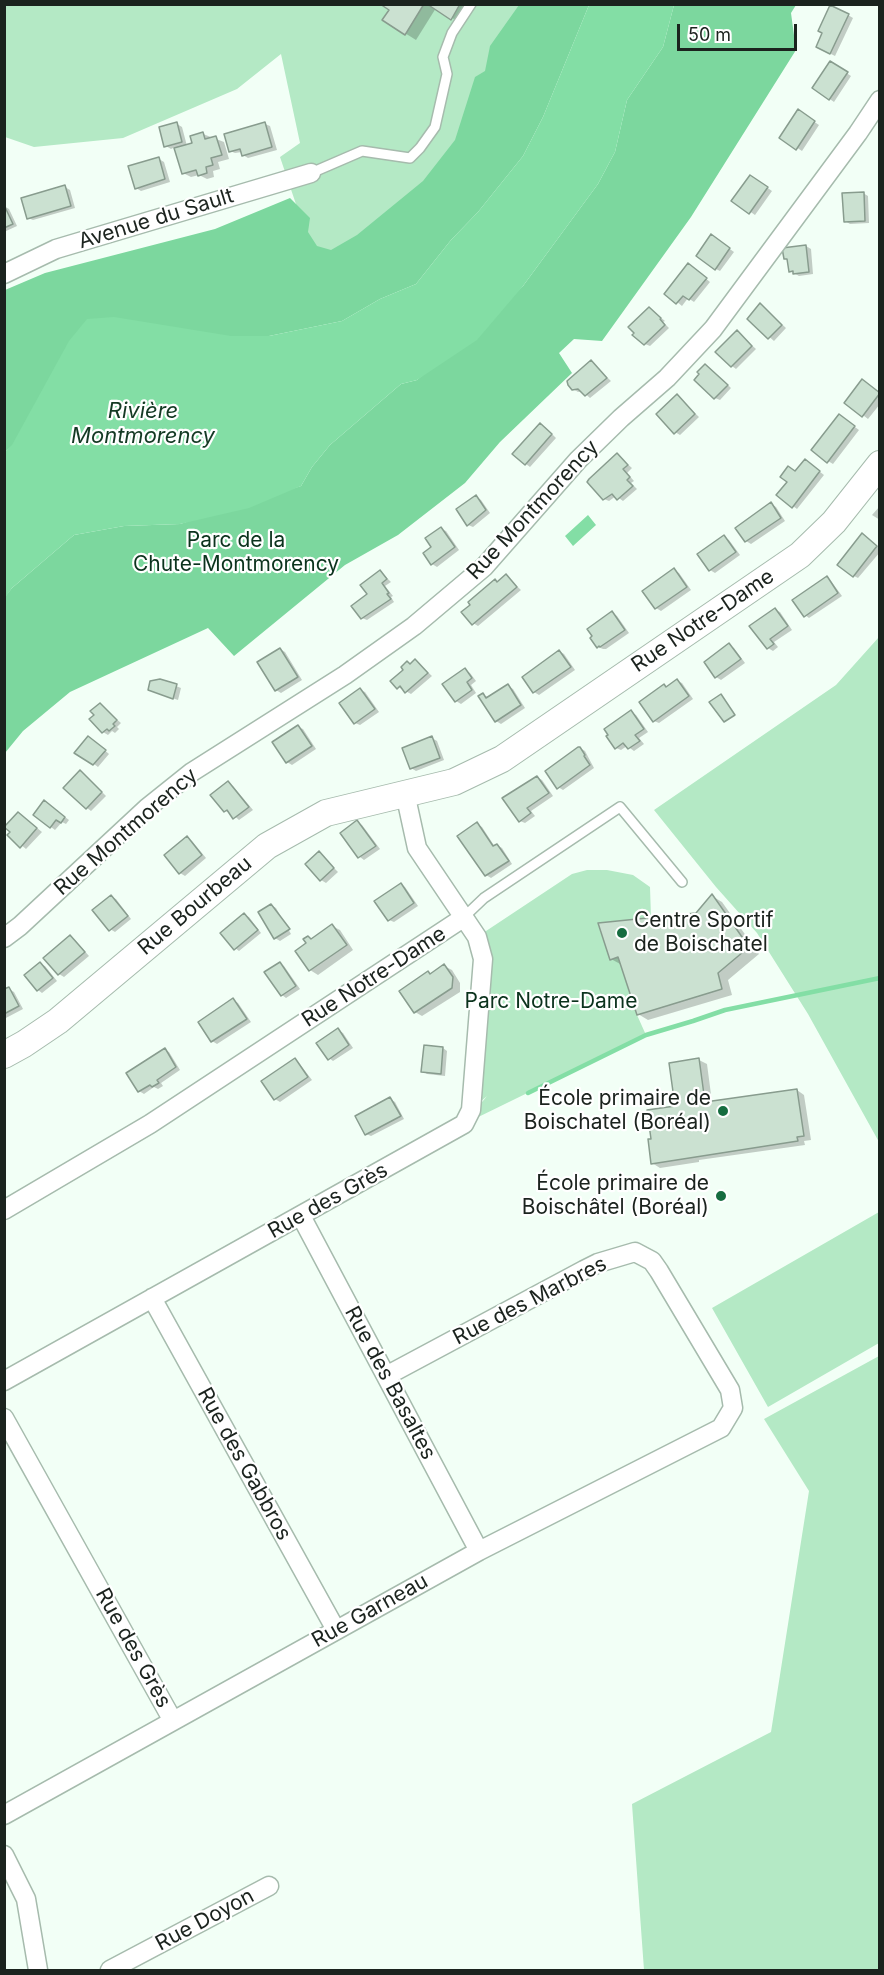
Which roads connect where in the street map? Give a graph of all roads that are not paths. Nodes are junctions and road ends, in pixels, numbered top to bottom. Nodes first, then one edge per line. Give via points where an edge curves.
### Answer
1 (471, 4) edge
2 (879, 100) edge
3 (311, 173) joint
4 (4, 274) edge
5 (879, 464) edge
6 (405, 793) junction
7 (682, 882) dead end
8 (463, 918) junction
9 (4, 938) edge
10 (4, 1055) edge
11 (4, 1210) edge
12 (302, 1216) junction
13 (152, 1298) junction
14 (386, 1376) junction
15 (4, 1381) edge
16 (733, 1408) joint
17 (4, 1418) edge
18 (479, 1551) junction
19 (336, 1630) junction
20 (173, 1721) junction
21 (4, 1815) edge
22 (4, 1855) edge
23 (269, 1886) dead end
24 (38, 1971) edge
25 (110, 1971) edge

1 - 3 lane via 452,33 443,57 447,74 435,126 420,148 410,158 362,151
2 - 9 street, Rue Montmorency via 714,329 578,460 484,567 414,626 345,675 192,772
3 - 4 street, Avenue du Sault via 56,249
5 - 6 street, Rue Notre-Dame via 834,522 800,555 502,759 454,782
6 - 8 street, Rue Notre-Dame via 417,848
6 - 10 street, Rue Bourbeau via 326,813 267,846 58,1021
7 - 8 lane via 620,807 484,898
8 - 11 street, Rue Notre-Dame via 150,1124
8 - 12 street, Rue des Grès via 477,937 483,959 471,1110 464,1124
12 - 13 street, Rue des Grès
12 - 14 street, Rue des Basaltes
13 - 15 street, Rue des Grès
13 - 19 street, Rue des Gabbros
14 - 16 street, Rue des Marbres via 598,1263 635,1252 652,1261 659,1271 730,1390
14 - 18 street, Rue des Basaltes
16 - 18 street, Rue Garneau via 721,1428
17 - 20 street, Rue des Grès
18 - 19 street, Rue Garneau
19 - 20 street, Rue Garneau
20 - 21 street, Rue Garneau
22 - 24 street via 26,1899
23 - 25 street, Rue Doyon

